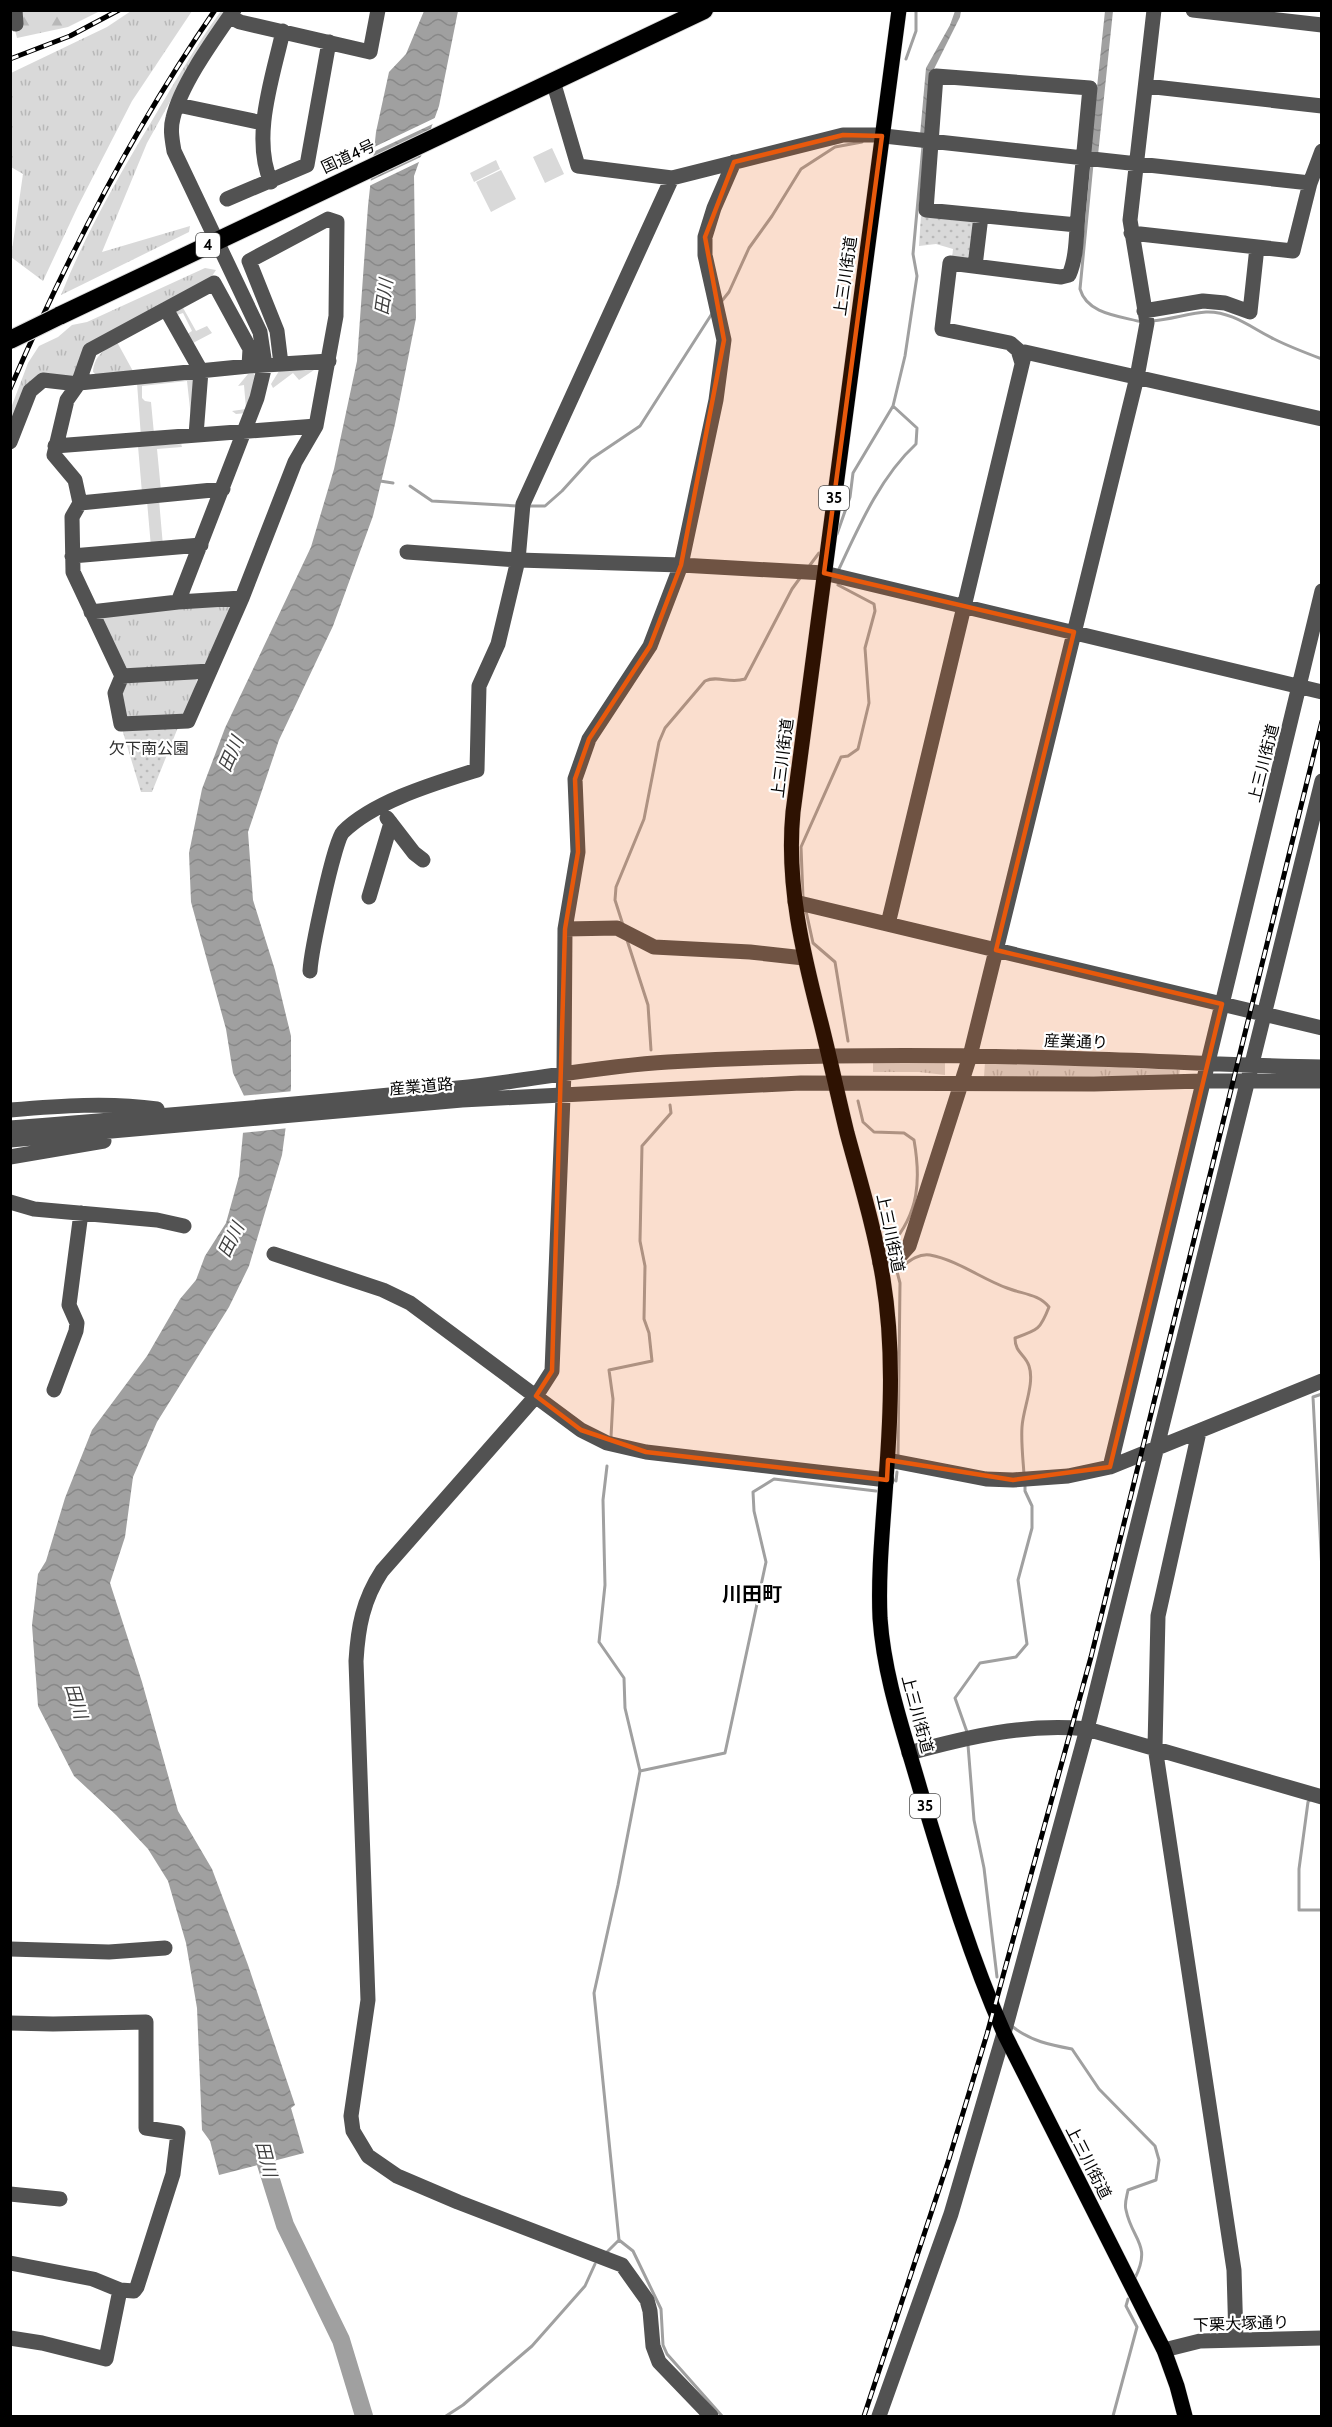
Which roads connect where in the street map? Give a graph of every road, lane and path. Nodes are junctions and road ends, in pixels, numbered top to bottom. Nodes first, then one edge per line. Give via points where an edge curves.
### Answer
1 (378, 10) edge
2 (704, 10) edge
3 (899, 10) edge
4 (1154, 10) edge
5 (1192, 10) edge
6 (232, 14) edge
7 (1322, 25) edge
8 (283, 31) junction
9 (329, 42) junction
10 (553, 81) junction
11 (1146, 86) junction
12 (178, 105) junction
13 (1322, 106) edge
14 (263, 123) junction
15 (882, 136) junction
16 (931, 141) junction
17 (1322, 151) edge
18 (1084, 158) junction
19 (734, 162) junction
20 (1137, 164) junction
21 (672, 178) junction
22 (271, 182) junction
23 (1310, 183) junction
24 (227, 199) dead end
25 (981, 216) junction
26 (1077, 225) junction
27 (1131, 233) junction
28 (217, 240) junction
29 (1257, 247) junction
30 (975, 266) junction
31 (166, 309) junction
32 (1144, 311) junction
33 (10, 340) edge
34 (329, 361) junction
35 (1022, 363) junction
36 (273, 365) junction
37 (249, 366) junction
38 (201, 371) junction
39 (1137, 377) junction
40 (78, 384) junction
41 (1322, 418) edge
42 (316, 426) junction
43 (245, 433) junction
44 (196, 435) junction
45 (10, 442) edge
46 (55, 446) junction
47 (223, 489) junction
48 (80, 503) junction
49 (201, 545) junction
50 (407, 552) dead end
51 (72, 556) junction
52 (518, 560) junction
53 (681, 565) junction
54 (824, 573) junction
55 (1322, 591) edge
56 (242, 597) junction
57 (178, 602) junction
58 (964, 606) junction
59 (91, 612) junction
60 (1074, 632) junction
61 (210, 671) junction
62 (122, 676) junction
63 (1300, 687) junction
64 (1322, 692) edge
65 (1322, 781) edge
66 (380, 808) junction
67 (391, 823) junction
68 (423, 860) dead end
69 (369, 897) dead end
70 (795, 902) junction
71 (888, 924) junction
72 (565, 929) junction
73 (996, 950) junction
74 (804, 958) junction
75 (310, 971) dead end
76 (1222, 1004) junction
77 (1264, 1014) junction
78 (1322, 1028) edge
79 (829, 1056) junction
80 (970, 1056) junction
81 (1207, 1065) junction
82 (1322, 1067) edge
83 (564, 1072) junction
84 (1250, 1073) junction
85 (1203, 1081) junction
86 (1322, 1081) edge
87 (835, 1082) junction
88 (963, 1083) junction
89 (563, 1096) junction
90 (306, 1108) junction
91 (10, 1110) edge
92 (186, 1119) junction
93 (10, 1126) edge
94 (44, 1131) junction
95 (10, 1142) edge
96 (10, 1156) edge
97 (10, 1202) edge
98 (81, 1213) junction
99 (184, 1226) dead end
100 (274, 1254) dead end
101 (880, 1263) junction
102 (1322, 1381) edge
103 (54, 1390) dead end
104 (536, 1396) junction
105 (1199, 1432) junction
106 (1158, 1449) junction
107 (888, 1460) junction
108 (1110, 1467) junction
109 (886, 1480) junction
110 (1087, 1729) junction
111 (1155, 1747) junction
112 (909, 1753) junction
113 (1322, 1797) edge
114 (165, 1948) dead end
115 (10, 1949) edge
116 (10, 2023) edge
117 (1004, 2033) junction
118 (10, 2194) edge
119 (60, 2199) dead end
120 (10, 2263) edge
121 (120, 2290) junction
122 (10, 2338) edge
123 (1322, 2338) edge
124 (1236, 2340) junction
125 (1164, 2350) junction
126 (711, 2416) edge
127 (879, 2416) edge
128 (1185, 2416) edge

1 - 9 street via 370,52
2 - 10 highway, 国道4号 / 4
3 - 15 main road, 上三川街道 / 35
4 - 11 street
5 - 7 street
6 - 8 street via 240,22
6 - 12 street
8 - 9 street
8 - 14 street
9 - 22 street via 307,165
10 - 21 street via 578,166
10 - 28 highway, 国道4号 / 4
11 - 13 street
11 - 20 street
12 - 14 street
12 - 28 street via 171,131 174,151
14 - 22 street
15 - 16 street
15 - 19 street via 843,135
15 - 54 main road, 上三川街道 / 35
16 - 18 street
16 - 18 street via 936,76 1090,88
16 - 25 street via 926,210
17 - 23 street
18 - 20 street
18 - 26 street
19 - 21 street
19 - 53 street via 705,237 705,255 724,340 716,400
20 - 23 street
20 - 27 street
21 - 52 street via 523,504
22 - 24 street
23 - 29 street via 1293,251
25 - 26 street
25 - 30 street
26 - 30 street via 1069,275 1061,278
27 - 29 street
27 - 32 street
28 - 33 highway, 国道4号 / 4, bridge
28 - 36 street
29 - 32 street via 1250,312 1225,303 1203,302
30 - 35 street via 950,263 942,329 1010,343 1018,350
31 - 37 street via 214,283 250,349
31 - 38 street
31 - 40 street via 90,350
32 - 39 street via 1147,323
34 - 36 street
34 - 36 street via 336,316 337,222 328,219 249,261 277,331
34 - 42 street
35 - 39 street via 1025,352
35 - 58 street
36 - 37 street
36 - 43 street via 262,383
37 - 38 street
38 - 40 street
38 - 44 street
39 - 41 street
39 - 60 street
40 - 45 street via 43,380 30,390
40 - 46 street via 67,400
42 - 43 street
42 - 56 street via 295,462
43 - 44 street
43 - 47 street
44 - 46 street
46 - 48 street via 54,455 75,480
47 - 48 street
47 - 49 street
48 - 51 street via 72,517
49 - 51 street
49 - 57 street
50 - 52 street
51 - 59 street via 73,572
52 - 53 street
52 - 66 street via 498,644 479,686 477,770 423,787
53 - 54 street
53 - 72 street via 650,646 589,739 575,779 578,852
54 - 58 street
54 - 70 main road, 上三川街道 / 35 via 791,829
55 - 63 street, 上三川街道
56 - 57 street
56 - 61 street
57 - 59 street
58 - 60 street
58 - 71 street
59 - 62 street
60 - 63 street
60 - 73 street
61 - 62 street
61 - 62 street via 188,721 121,724 115,693
63 - 64 street
63 - 76 street, 上三川街道
65 - 77 street
66 - 67 street
66 - 75 street via 342,834 315,933
67 - 68 street
67 - 69 street
70 - 71 street
70 - 74 main road, 上三川街道 / 35
71 - 73 street
72 - 74 street via 617,928 654,947
72 - 83 street
73 - 76 street
73 - 80 street
74 - 79 main road, 上三川街道 / 35
76 - 77 street
76 - 81 street, 上三川街道
77 - 78 street
77 - 84 street
79 - 80 street, 産業通り
79 - 83 street, 産業道路 via 665,1062
79 - 87 main road, 上三川街道 / 35
80 - 81 street, 産業通り
80 - 88 street
81 - 84 street, 産業通り
81 - 85 street, 上三川街道
82 - 84 street, 産業通り
83 - 89 street
83 - 90 street, 産業道路
84 - 85 street, 産業通り
84 - 86 street, 産業通り
84 - 106 street
85 - 88 street, 産業通り
85 - 108 street, 上三川街道
87 - 88 street, 産業通り
87 - 89 street, 産業道路
87 - 101 main road, 上三川街道 / 35
88 - 101 street via 909,1246 899,1257
89 - 90 street, 産業道路
89 - 104 street via 552,1371
90 - 92 street, 産業道路
91 - 92 street via 139,1106
92 - 94 street, 産業道路
92 - 96 street
93 - 94 street, 産業道路
94 - 95 street
97 - 98 street via 34,1209
98 - 99 street
98 - 103 street via 69,1305 77,1323 76,1331
100 - 104 street via 410,1303
101 - 107 main road, 上三川街道 / 35 via 891,1343
102 - 105 street
104 - 109 street via 581,1430 623,1447
104 - 126 street via 392,1559 372,1586 361,1615 356,1661 368,2000 353,2097 353,2131 368,2156 397,2176 622,2265 647,2300 659,2362
105 - 106 street
105 - 111 street via 1158,1616
106 - 108 street
106 - 110 street
107 - 108 street via 986,1479 1013,1480 1068,1476
107 - 109 main road, 上三川街道 / 35
109 - 112 main road, 上三川街道 / 35 via 880,1617 891,1687
110 - 111 street
110 - 112 street via 1057,1726 1001,1731
110 - 117 street
111 - 113 street
111 - 124 street via 1234,2270
112 - 117 main road, 上三川街道 / 35 via 959,1916
114 - 115 street via 109,1952
116 - 121 street via 146,2022 146,2128 177,2133 173,2174 137,2287 128,2292
117 - 125 main road, 上三川街道 / 35
117 - 127 street via 951,2214
118 - 119 street
120 - 121 street via 93,2279
121 - 122 street via 106,2359
123 - 124 street, 下栗大塚通り
124 - 125 street, 下栗大塚通り via 1194,2341
125 - 128 main road, 上三川街道 / 35

